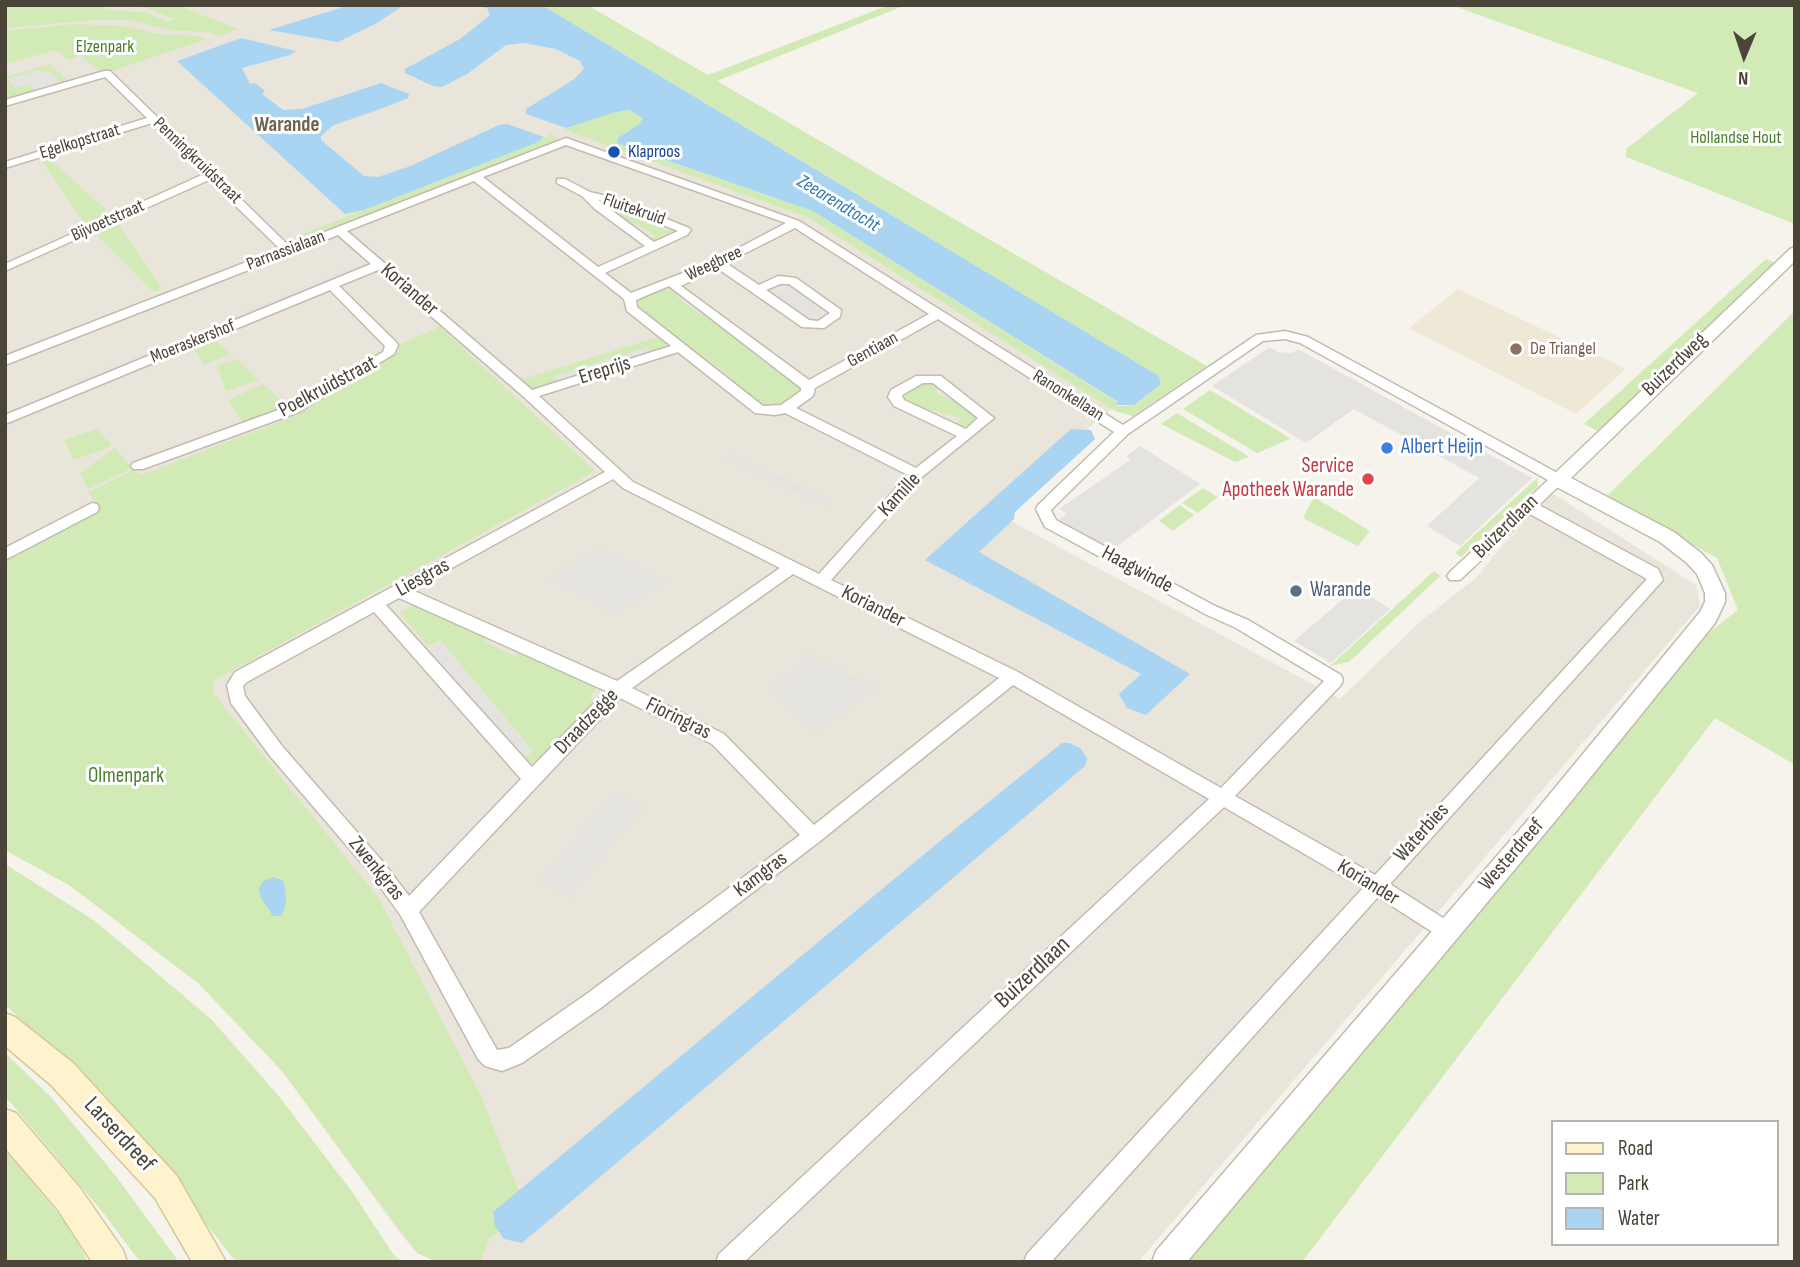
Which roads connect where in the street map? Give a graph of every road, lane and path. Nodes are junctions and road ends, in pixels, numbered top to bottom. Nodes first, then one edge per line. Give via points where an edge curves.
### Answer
1 (5, 103) edge
2 (154, 119) junction
3 (566, 141) joint
4 (5, 165) edge
5 (211, 174) junction
6 (474, 176) junction
7 (561, 181) dead end
8 (586, 194) junction
9 (795, 223) junction
10 (339, 230) junction
11 (653, 247) junction
12 (287, 250) junction
13 (1795, 252) edge
14 (718, 263) junction
15 (381, 264) junction
16 (5, 268) edge
17 (597, 272) junction
18 (674, 282) junction
19 (332, 285) junction
20 (758, 290) junction
21 (630, 298) junction
22 (938, 314) junction
23 (680, 347) junction
24 (5, 361) edge
25 (808, 386) junction
26 (530, 395) junction
27 (786, 408) junction
28 (5, 420) edge
29 (1123, 431) junction
30 (967, 435) junction
31 (138, 466) dead end
32 (614, 473) junction
33 (917, 474) junction
34 (1558, 479) junction
35 (1528, 506) junction
36 (92, 508) dead end
37 (5, 555) edge
38 (793, 566) junction
39 (1455, 576) dead end
40 (821, 581) junction
41 (399, 591) junction
42 (376, 604) junction
43 (1012, 677) junction
44 (1335, 680) joint
45 (235, 685) joint
46 (618, 689) junction
47 (532, 779) junction
48 (1222, 798) junction
49 (813, 836) junction
50 (1374, 885) junction
51 (408, 910) junction
52 (1447, 931) junction
53 (5, 1027) edge
54 (502, 1061) joint
55 (5, 1124) edge
56 (111, 1262) edge
57 (210, 1262) edge
58 (727, 1262) edge
59 (1035, 1262) edge
60 (1167, 1262) edge

1 - 2 street, Penningkruidstraat via 107,73
2 - 4 street, Egelkopstraat
2 - 5 street, Penningkruidstraat
3 - 6 street, Parnassialaan
3 - 9 street, Ranonkellaan
5 - 12 street, Penningkruidstraat
5 - 16 street, Bijvoetstraat
6 - 10 street, Parnassialaan
6 - 17 street
7 - 8 street, Fluitekruid
8 - 11 street, Fluitekruid
8 - 11 street, Fluitekruid via 685,230
9 - 14 street, Weegbree
9 - 22 street, Ranonkellaan
10 - 12 street, Parnassialaan
10 - 15 street, Koriander
11 - 17 street, Fluitekruid
12 - 24 street, Parnassialaan
13 - 34 street, Buizerdweg
14 - 18 street, Weegbree
14 - 20 street
15 - 19 street, Moeraskershof
15 - 26 street, Koriander
17 - 21 street
18 - 21 street, Weegbree
18 - 25 street
19 - 28 street, Moeraskershof
19 - 31 street, Poelkruidstraat via 392,345 388,354 294,410
20 - 20 street via 806,324 820,325 836,314 792,281 778,280
21 - 23 street via 631,308
22 - 25 street, Gentiaan
22 - 29 street, Ranonkellaan
23 - 26 street, Ereprijs
23 - 27 street via 760,410
25 - 27 street via 808,393
26 - 32 street, Koriander
27 - 33 street
29 - 34 street, Ranonkellaan via 1260,338 1285,335 1326,352
29 - 44 street, Haagwinde via 1043,509 1050,523 1242,624
30 - 30 street, Kamille via 987,418 936,379 921,379 895,393 899,403
30 - 33 street, Kamille
32 - 38 street, Koriander via 628,485
32 - 41 street, Liesgras
33 - 40 street, Kamille
34 - 35 street, Buizerdlaan
34 - 52 street, Westerdreef via 1680,545 1705,570 1715,602 1692,638
35 - 39 street, Buizerdlaan
35 - 50 street, Waterbies via 1653,573 1655,580
36 - 37 street
38 - 40 street, Koriander
38 - 46 street, Draadzegge
40 - 43 street, Koriander
41 - 42 street, Liesgras
41 - 46 street, Fioringras
42 - 45 street, Liesgras via 241,677
42 - 47 street
43 - 48 street, Koriander
43 - 49 street, Kamgras
44 - 48 street, Buizerdlaan
45 - 51 street, Zwenkgras via 237,698 276,751
46 - 47 street, Draadzegge
46 - 49 street, Fioringras via 718,739
47 - 51 street, Draadzegge
48 - 50 street, Koriander
48 - 58 street, Buizerdlaan
49 - 54 street, Kamgras via 595,1000
50 - 52 street, Koriander
50 - 59 street, Waterbies
51 - 54 street, Zwenkgras via 485,1052
52 - 60 street, Westerdreef
53 - 57 main road, Larserdreef via 62,1074 166,1187
55 - 56 main road via 69,1199

